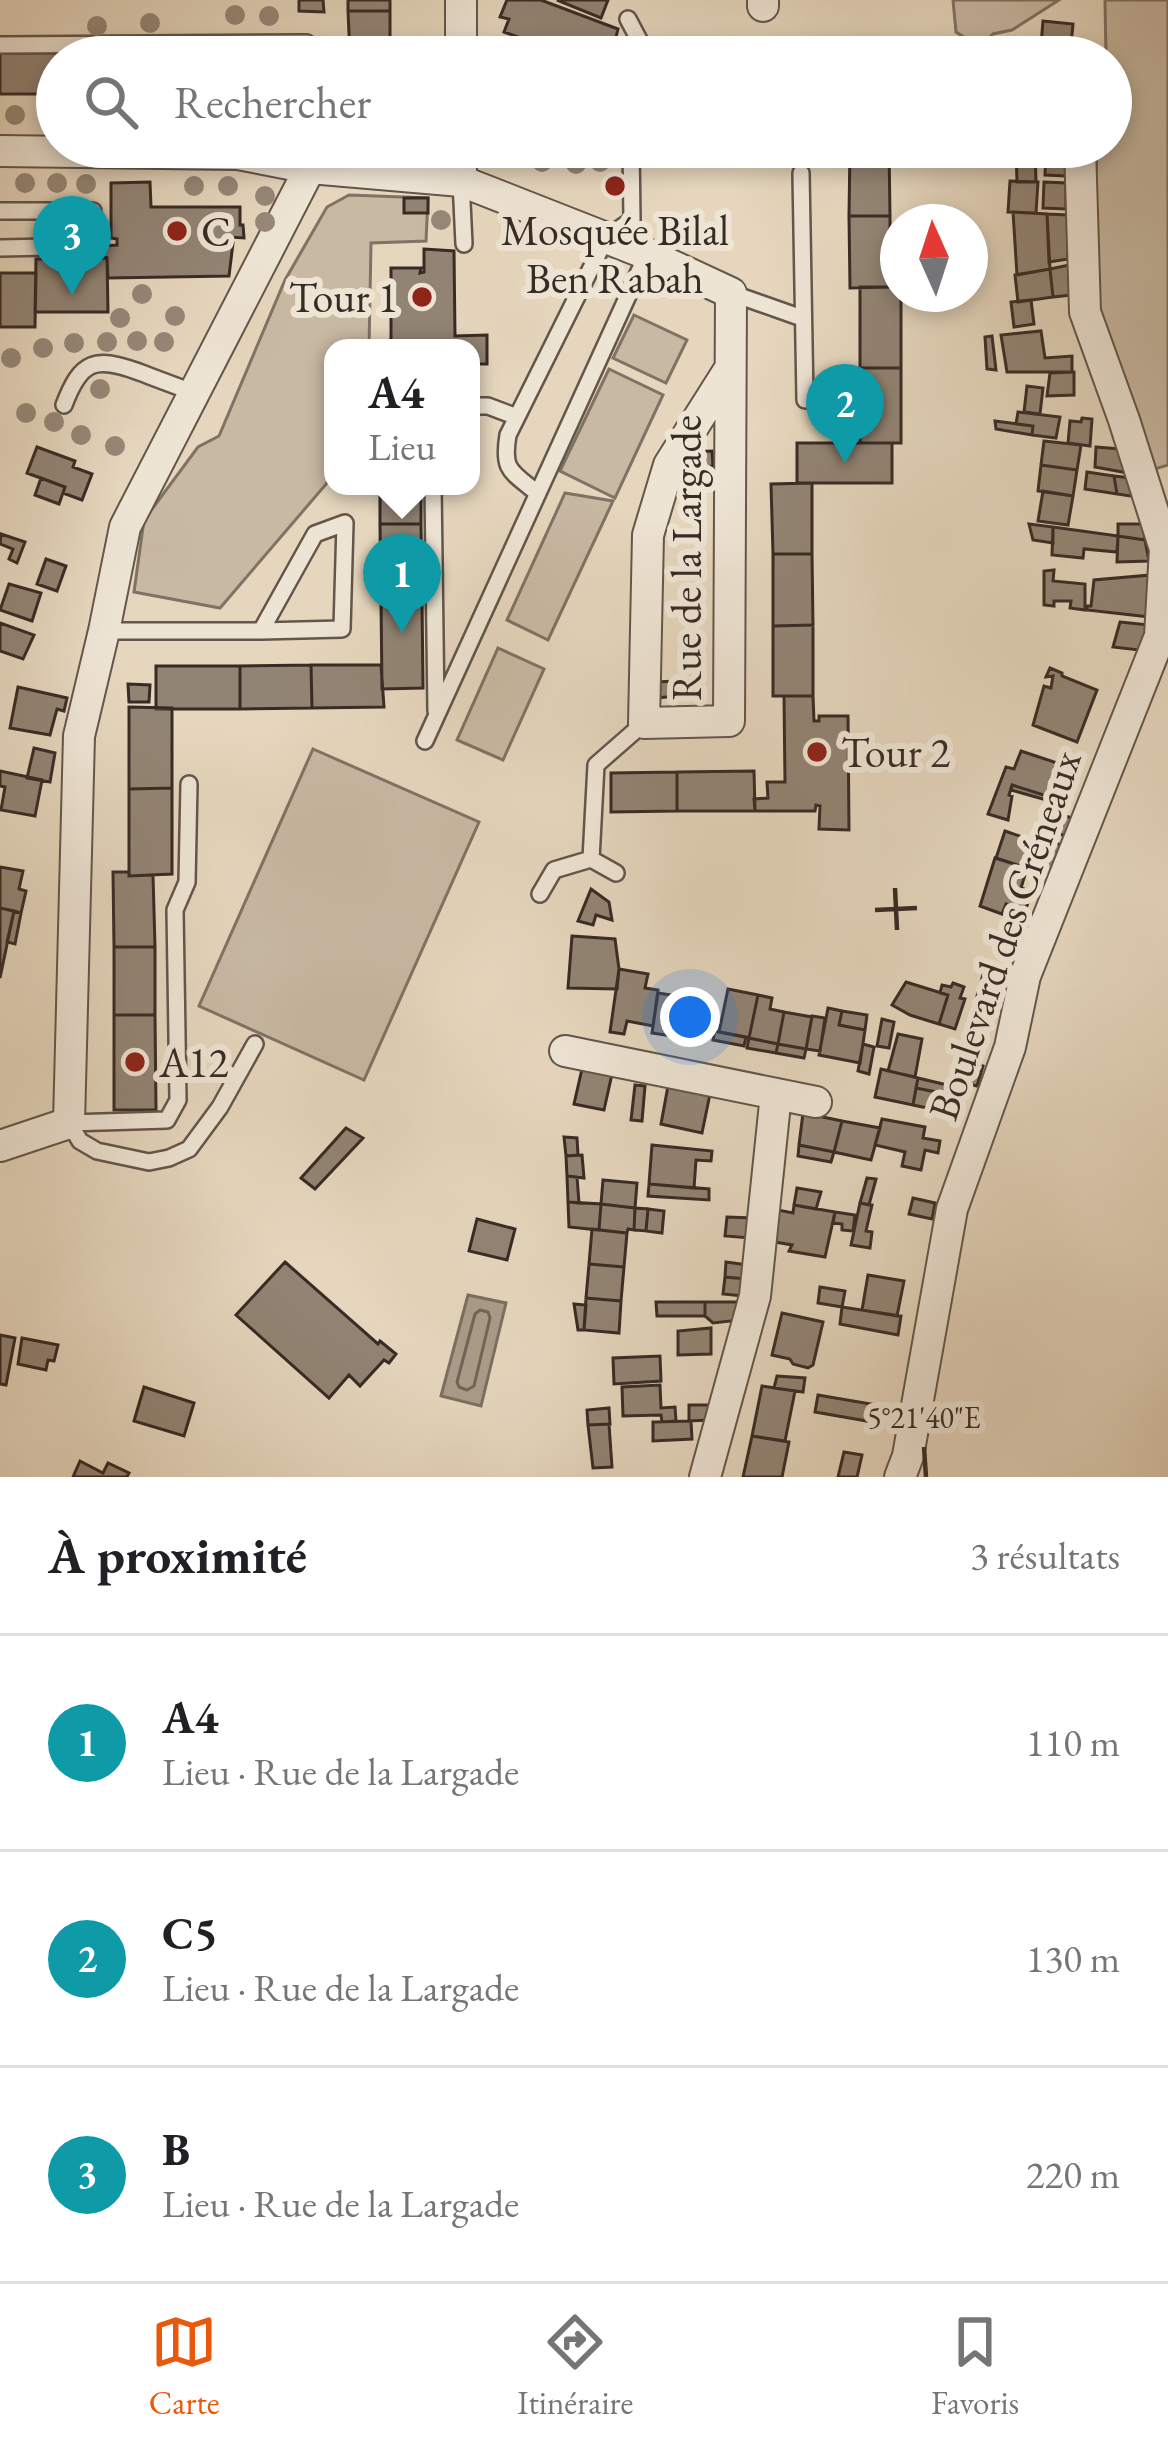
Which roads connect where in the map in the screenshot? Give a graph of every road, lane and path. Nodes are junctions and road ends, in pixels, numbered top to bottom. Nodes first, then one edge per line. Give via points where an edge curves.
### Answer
1 (461, 0) edge
2 (628, 19) dead end
3 (461, 36) edge
4 (637, 36) edge
5 (0, 45) edge
6 (36, 45) edge
7 (0, 151) edge
8 (36, 151) edge
9 (310, 168) joint
10 (461, 168) edge
11 (631, 168) edge
12 (1081, 168) edge
13 (800, 173) dead end
14 (461, 181) junction
15 (0, 211) edge
16 (606, 238) junction
17 (464, 244) dead end
18 (1, 248) edge
19 (647, 254) junction
20 (731, 293) junction
21 (802, 318) junction
22 (730, 370) junction
23 (195, 393) junction
24 (805, 400) dead end
25 (64, 405) dead end
26 (480, 406) edge
27 (517, 417) junction
28 (537, 493) junction
29 (433, 495) edge
30 (104, 631) junction
31 (261, 631) junction
32 (436, 715) junction
33 (644, 723) junction
34 (425, 741) dead end
35 (189, 784) dead end
36 (591, 859) junction
37 (616, 873) dead end
38 (540, 894) dead end
39 (255, 1044) dead end
40 (565, 1051) dead end
41 (776, 1094) junction
42 (816, 1102) dead end
43 (69, 1123) junction
44 (0, 1146) edge
45 (705, 1477) edge
46 (900, 1477) edge

1 - 3 street
2 - 4 lane
5 - 6 lane
7 - 8 street
9 - 14 street
9 - 23 street
10 - 14 street
11 - 16 lane via 632,220
12 - 46 street, Boulevard des Créneaux via 1085,312 1165,549 1160,636 1025,976 1010,1047 952,1209
13 - 21 lane
14 - 16 street
14 - 17 lane
15 - 18 lane via 93,211 94,246
16 - 19 street
16 - 27 lane
19 - 20 street
19 - 28 lane
20 - 21 lane
20 - 22 street, Rue de la Largade
21 - 24 lane
22 - 33 street, Rue de la Largade via 669,465 648,535
22 - 33 street, Rue de la Largade via 729,721
23 - 25 lane via 110,362 88,366
23 - 30 street via 125,527
26 - 27 lane
27 - 28 lane via 504,455
28 - 32 lane
29 - 32 lane
30 - 31 lane
30 - 43 street via 79,736
31 - 31 lane via 315,534 345,523 342,629
32 - 34 lane
33 - 36 lane via 596,765
35 - 43 lane via 187,882 175,910 178,1100 167,1120
36 - 37 lane
36 - 38 lane via 554,870
39 - 43 lane via 189,1150 148,1162 80,1142
40 - 41 street
41 - 42 street
41 - 45 street via 755,1296
43 - 44 street

